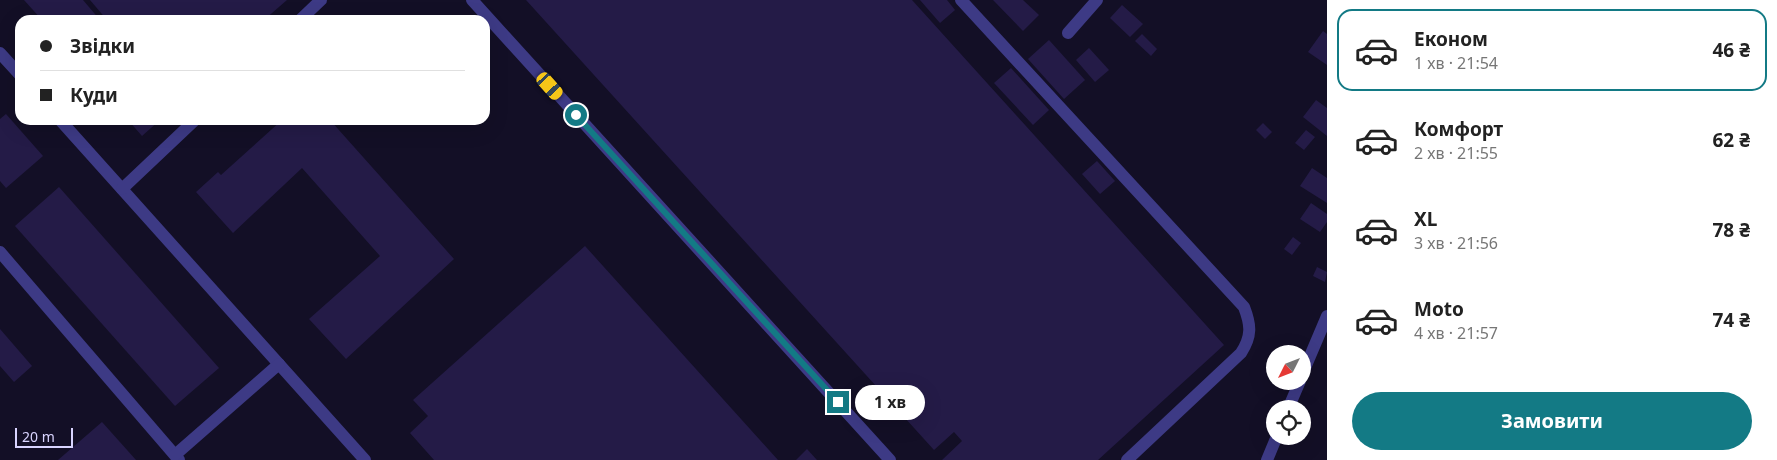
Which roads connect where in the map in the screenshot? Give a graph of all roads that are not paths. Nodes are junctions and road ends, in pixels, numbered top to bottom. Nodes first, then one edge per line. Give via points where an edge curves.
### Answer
1 (321, 0) edge
2 (472, 0) edge
3 (961, 0) edge
4 (1097, 0) edge
5 (305, 15) edge
6 (486, 15) edge
7 (490, 20) edge
8 (1068, 33) dead end
9 (0, 53) edge
10 (15, 70) edge
11 (64, 125) edge
12 (190, 125) edge
13 (122, 189) junction
14 (0, 252) edge
15 (1327, 316) edge
16 (1311, 354) edge
17 (279, 364) junction
18 (1273, 445) edge
19 (177, 458) edge
20 (365, 460) edge
21 (890, 460) edge
22 (1126, 460) edge
23 (1267, 460) edge

1 - 5 street
2 - 6 street
3 - 22 street via 1244,307 1251,324 1249,341 1241,353
4 - 8 street
7 - 21 street
9 - 10 street
11 - 13 street
12 - 13 street
13 - 17 street
14 - 19 street
15 - 16 street
17 - 19 street
17 - 20 street
18 - 23 street

